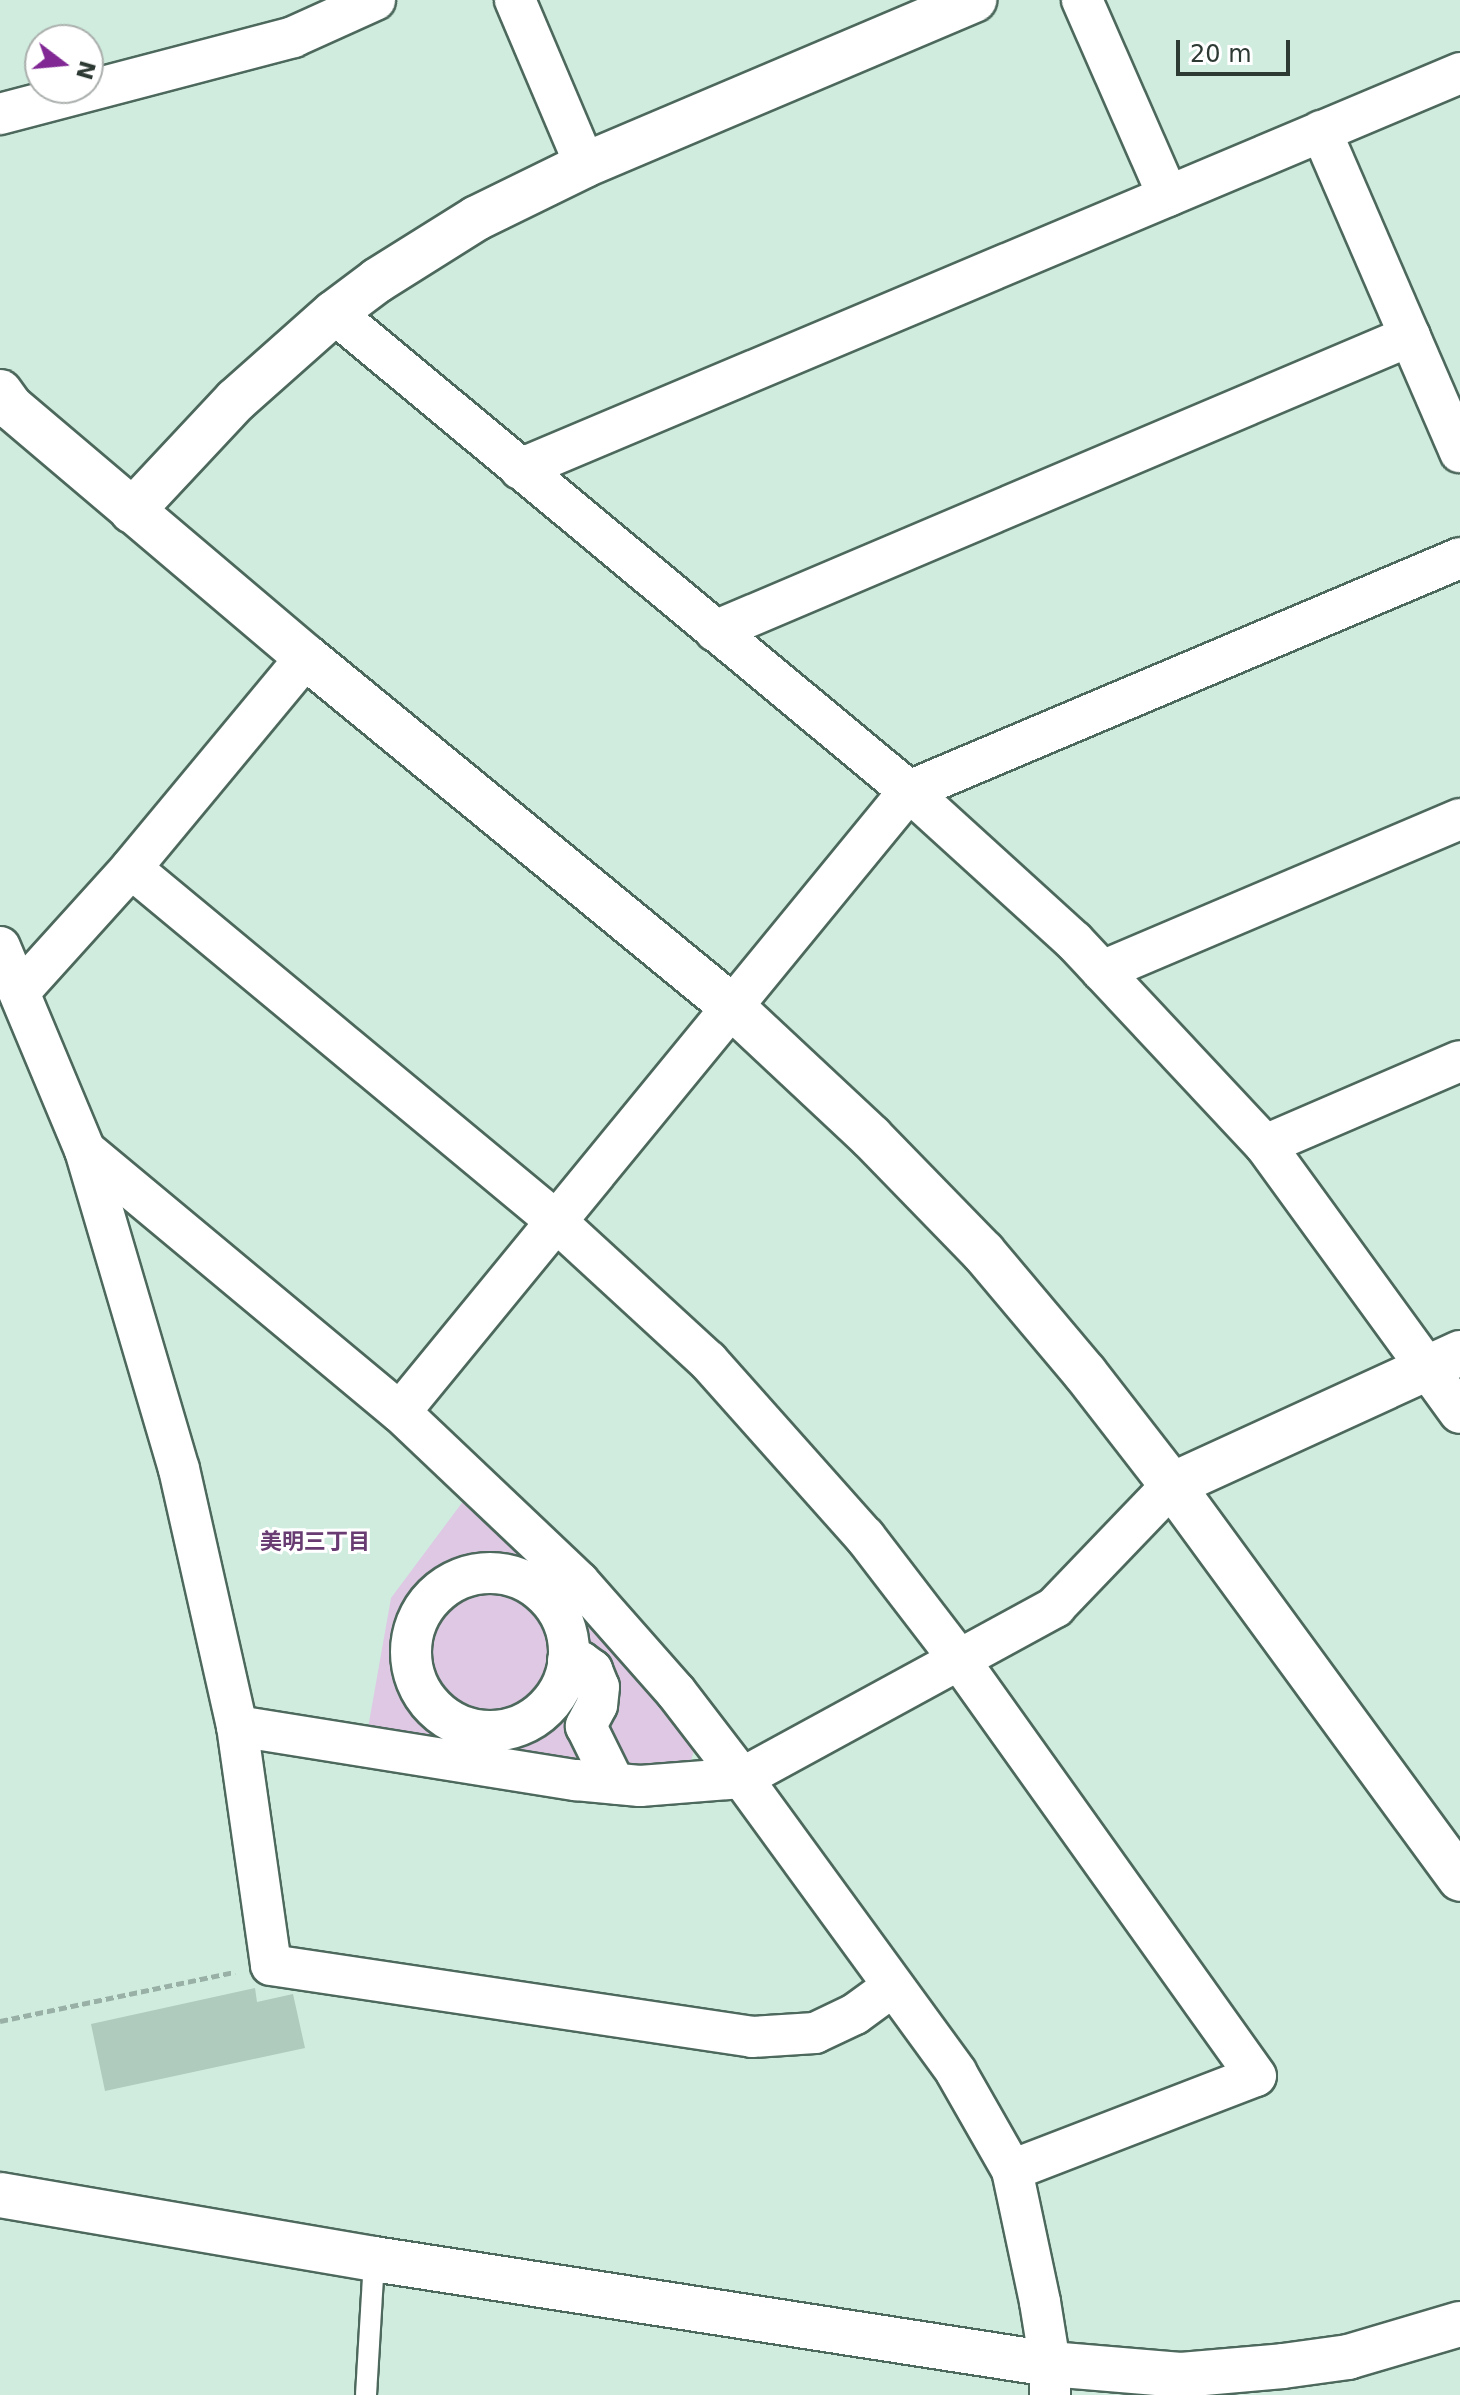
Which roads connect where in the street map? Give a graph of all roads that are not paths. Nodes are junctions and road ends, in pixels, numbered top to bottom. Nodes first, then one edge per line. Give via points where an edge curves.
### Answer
1 (375, 0) edge
2 (515, 0) edge
3 (974, 0) edge
4 (1082, 0) edge
5 (1460, 73) edge
6 (0, 114) edge
7 (1321, 131) junction
8 (585, 165) junction
9 (1168, 196) junction
10 (334, 313) junction
11 (1410, 336) junction
12 (4, 404) edge
13 (1460, 452) edge
14 (520, 469) junction
15 (132, 511) junction
16 (1460, 558) edge
17 (715, 631) junction
18 (306, 657) junction
19 (909, 791) junction
20 (1460, 819) edge
21 (131, 868) junction
22 (0, 947) edge
23 (1102, 971) junction
24 (20, 991) junction
25 (730, 1005) junction
26 (1460, 1061) edge
27 (1265, 1145) junction
28 (85, 1150) junction
29 (556, 1221) junction
30 (1443, 1361) edge
31 (400, 1412) junction
32 (1460, 1413) edge
33 (1172, 1485) junction
34 (514, 1518) junction
35 (498, 1573) junction
36 (958, 1658) junction
37 (568, 1661) junction
38 (237, 1726) junction
39 (742, 1778) junction
40 (614, 1783) junction
41 (1460, 1879) edge
42 (892, 1987) junction
43 (1012, 2170) junction
44 (0, 2195) edge
45 (374, 2259) junction
46 (1460, 2324) edge
47 (1050, 2380) edge
48 (366, 2395) edge

1 - 6 street via 293,37
2 - 8 street
3 - 8 street
4 - 9 street
5 - 7 street
7 - 9 street
7 - 11 street
8 - 10 street via 477,218
9 - 14 street
10 - 14 street
10 - 15 street via 236,400
11 - 13 street
11 - 17 street
12 - 15 street
14 - 17 street
15 - 18 street
16 - 19 street
17 - 19 street
18 - 21 street
18 - 25 street
19 - 23 street
19 - 25 street
20 - 23 street
21 - 24 street
21 - 29 street
22 - 24 street
23 - 27 street
24 - 28 street
25 - 29 street
25 - 33 street via 871,1137 983,1252
26 - 27 street
27 - 30 street
28 - 31 street
28 - 38 street via 179,1469
29 - 31 street
29 - 36 street via 708,1361 865,1537
30 - 32 street
30 - 33 street
31 - 34 street
33 - 36 street via 1055,1607
33 - 41 street
34 - 35 street
34 - 39 street via 666,1681
35 - 37 street via 525,1580 547,1597 562,1619
35 - 37 street via 459,1580 426,1605 414,1630 411,1655 427,1701 468,1729 518,1727 556,1696
36 - 39 street
36 - 43 street via 1256,2076
37 - 40 street via 592,1670 599,1687 586,1726
38 - 40 street
38 - 42 street via 271,1965 752,2037 815,2033 855,2014
39 - 40 street via 640,1786
39 - 42 street
42 - 43 street via 956,2072
43 - 47 street
44 - 45 street
45 - 47 street
45 - 48 lane
46 - 47 street via 1348,2357 1283,2366

